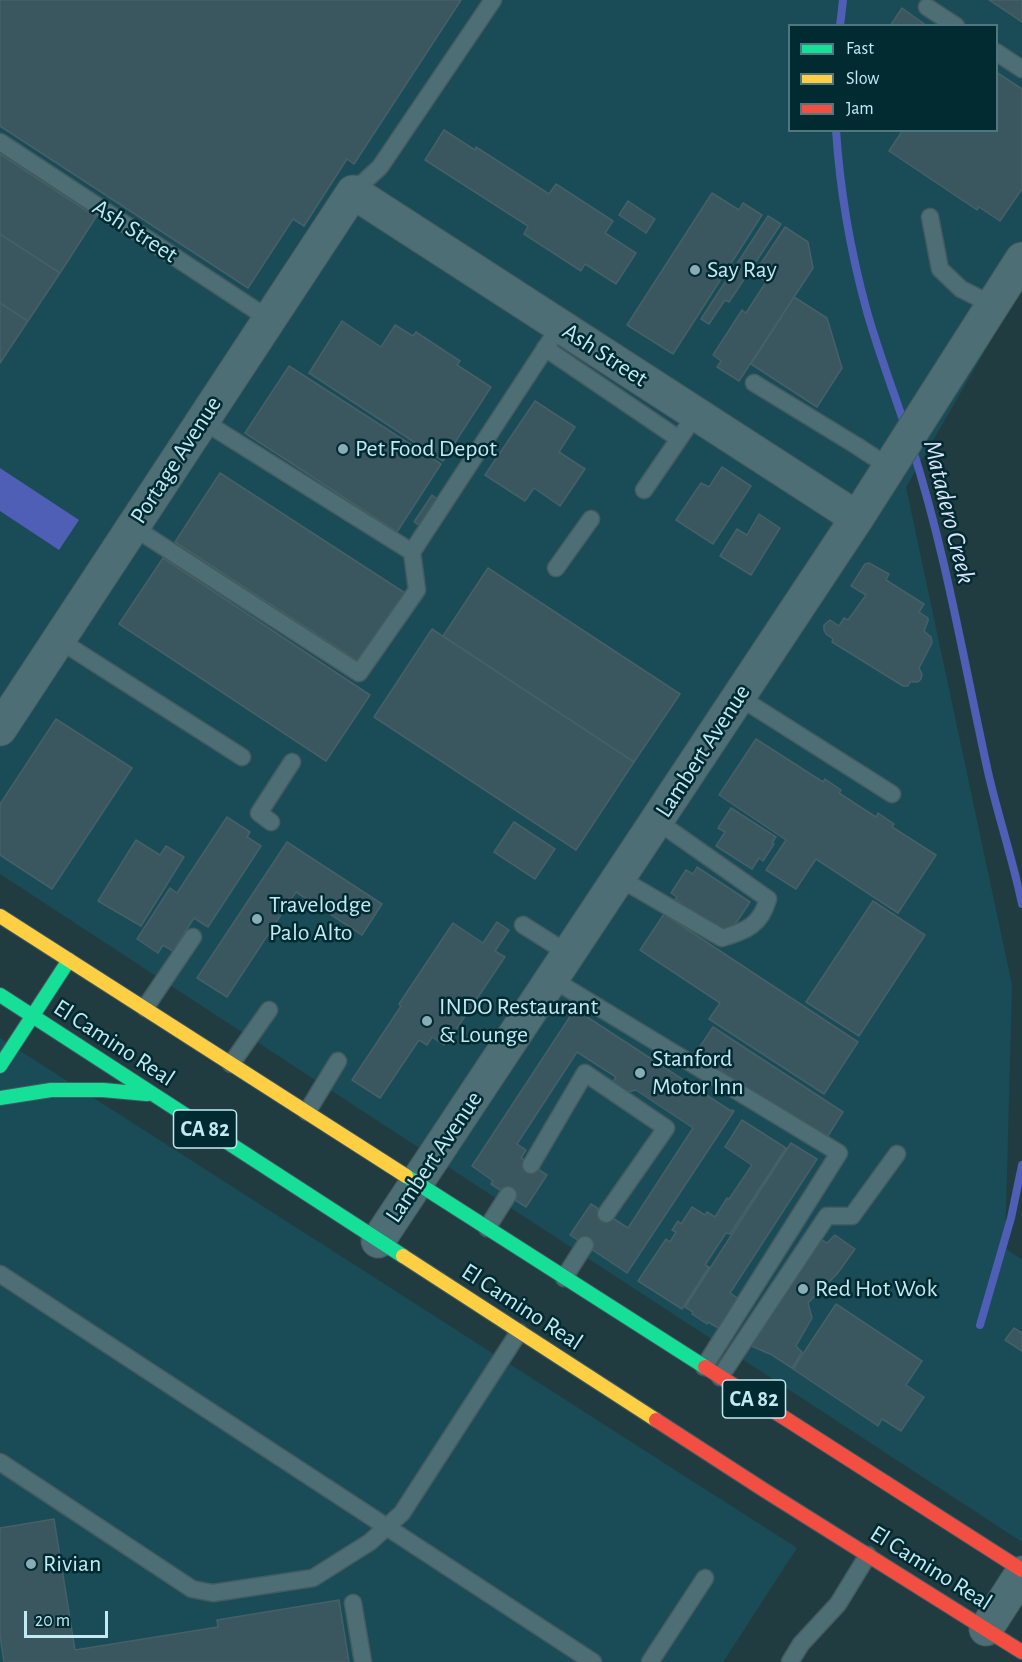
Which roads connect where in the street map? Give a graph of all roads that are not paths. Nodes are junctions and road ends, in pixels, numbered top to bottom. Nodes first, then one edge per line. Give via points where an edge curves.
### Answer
1 (493, 0) edge
2 (927, 6) dead end
3 (953, 24) edge
4 (998, 53) edge
5 (1022, 69) edge
6 (0, 142) edge
7 (353, 192) junction
8 (930, 217) dead end
9 (1022, 259) edge
10 (993, 305) junction
11 (269, 319) junction
12 (552, 337) junction
13 (754, 383) dead end
14 (203, 421) junction
15 (687, 427) junction
16 (891, 463) junction
17 (644, 490) dead end
18 (856, 518) junction
19 (591, 519) dead end
20 (133, 527) junction
21 (412, 552) junction
22 (556, 568) dead end
23 (59, 640) junction
24 (739, 697) junction
25 (0, 729) edge
26 (242, 756) dead end
27 (292, 762) dead end
28 (892, 794) dead end
29 (657, 821) junction
30 (271, 822) dead end
31 (619, 878) junction
32 (0, 916) edge
33 (523, 925) dead end
34 (193, 937) dead end
35 (69, 960) junction
36 (560, 966) junction
37 (0, 995) edge
38 (145, 1008) junction
39 (268, 1010) dead end
40 (32, 1017) junction
41 (338, 1061) dead end
42 (231, 1064) junction
43 (0, 1066) edge
44 (153, 1095) junction
45 (0, 1098) edge
46 (307, 1113) junction
47 (897, 1154) dead end
48 (531, 1165) dead end
49 (417, 1184) junction
50 (508, 1195) dead end
51 (606, 1214) dead end
52 (487, 1228) junction
53 (378, 1241) junction
54 (585, 1245) dead end
55 (0, 1274) edge
56 (564, 1278) junction
57 (519, 1332) junction
58 (704, 1367) junction
59 (720, 1377) junction
60 (0, 1462) edge
61 (387, 1527) junction
62 (868, 1555) junction
63 (1022, 1572) edge
64 (705, 1578) dead end
65 (353, 1603) dead end
66 (986, 1629) junction
67 (1022, 1652) edge
68 (363, 1662) edge
69 (593, 1662) edge
70 (650, 1662) edge
71 (790, 1662) edge

1 - 7 lane via 380,167
2 - 3 lane
4 - 5 lane
6 - 11 lane, Ash Street
7 - 11 street, Portage Avenue
7 - 12 street, Ash Street
8 - 10 lane via 940,269 961,289
9 - 10 street, Lambert Avenue
10 - 16 street, Lambert Avenue
11 - 14 street, Portage Avenue
12 - 15 street, Ash Street
12 - 21 lane
13 - 16 lane
14 - 20 street, Portage Avenue
14 - 21 lane
15 - 17 lane
15 - 18 street, Ash Street
16 - 18 street, Lambert Avenue
18 - 24 street, Lambert Avenue
19 - 22 lane
20 - 21 lane via 359,673 417,590
20 - 23 street, Portage Avenue
23 - 25 street, Portage Avenue
23 - 26 lane
24 - 28 lane
24 - 29 street, Lambert Avenue
27 - 30 lane via 259,813
29 - 31 street, Lambert Avenue
29 - 31 lane via 768,899 765,908 750,928 722,938
31 - 36 street, Lambert Avenue
32 - 35 main road, El Camino Real / CA 82
33 - 36 lane
34 - 38 lane
35 - 38 main road, El Camino Real / CA 82
35 - 40 main road
36 - 49 street, Lambert Avenue
36 - 58 lane via 839,1153
37 - 40 main road, El Camino Real / CA 82
38 - 42 main road, El Camino Real / CA 82
39 - 42 lane
40 - 43 main road
40 - 44 main road, El Camino Real / CA 82
41 - 46 lane
42 - 46 main road, El Camino Real / CA 82
44 - 45 main road via 51,1090
44 - 53 main road, El Camino Real / CA 82
46 - 49 main road, El Camino Real / CA 82
47 - 59 lane via 852,1216 827,1216
48 - 51 lane via 585,1073 666,1128
49 - 52 main road, El Camino Real / CA 82
49 - 53 street, Lambert Avenue
50 - 52 lane
52 - 56 main road, El Camino Real / CA 82
53 - 57 main road, El Camino Real / CA 82
54 - 56 lane
55 - 61 lane
56 - 58 main road, El Camino Real / CA 82
57 - 61 lane via 402,1513
57 - 62 main road, El Camino Real / CA 82
58 - 59 main road, El Camino Real / CA 82
59 - 63 main road, El Camino Real / CA 82
60 - 61 lane via 192,1588 213,1593 313,1578
61 - 69 lane
62 - 66 main road, El Camino Real / CA 82
62 - 71 lane via 838,1604 801,1644
63 - 66 street
64 - 70 lane
65 - 68 lane
66 - 67 main road, El Camino Real / CA 82

